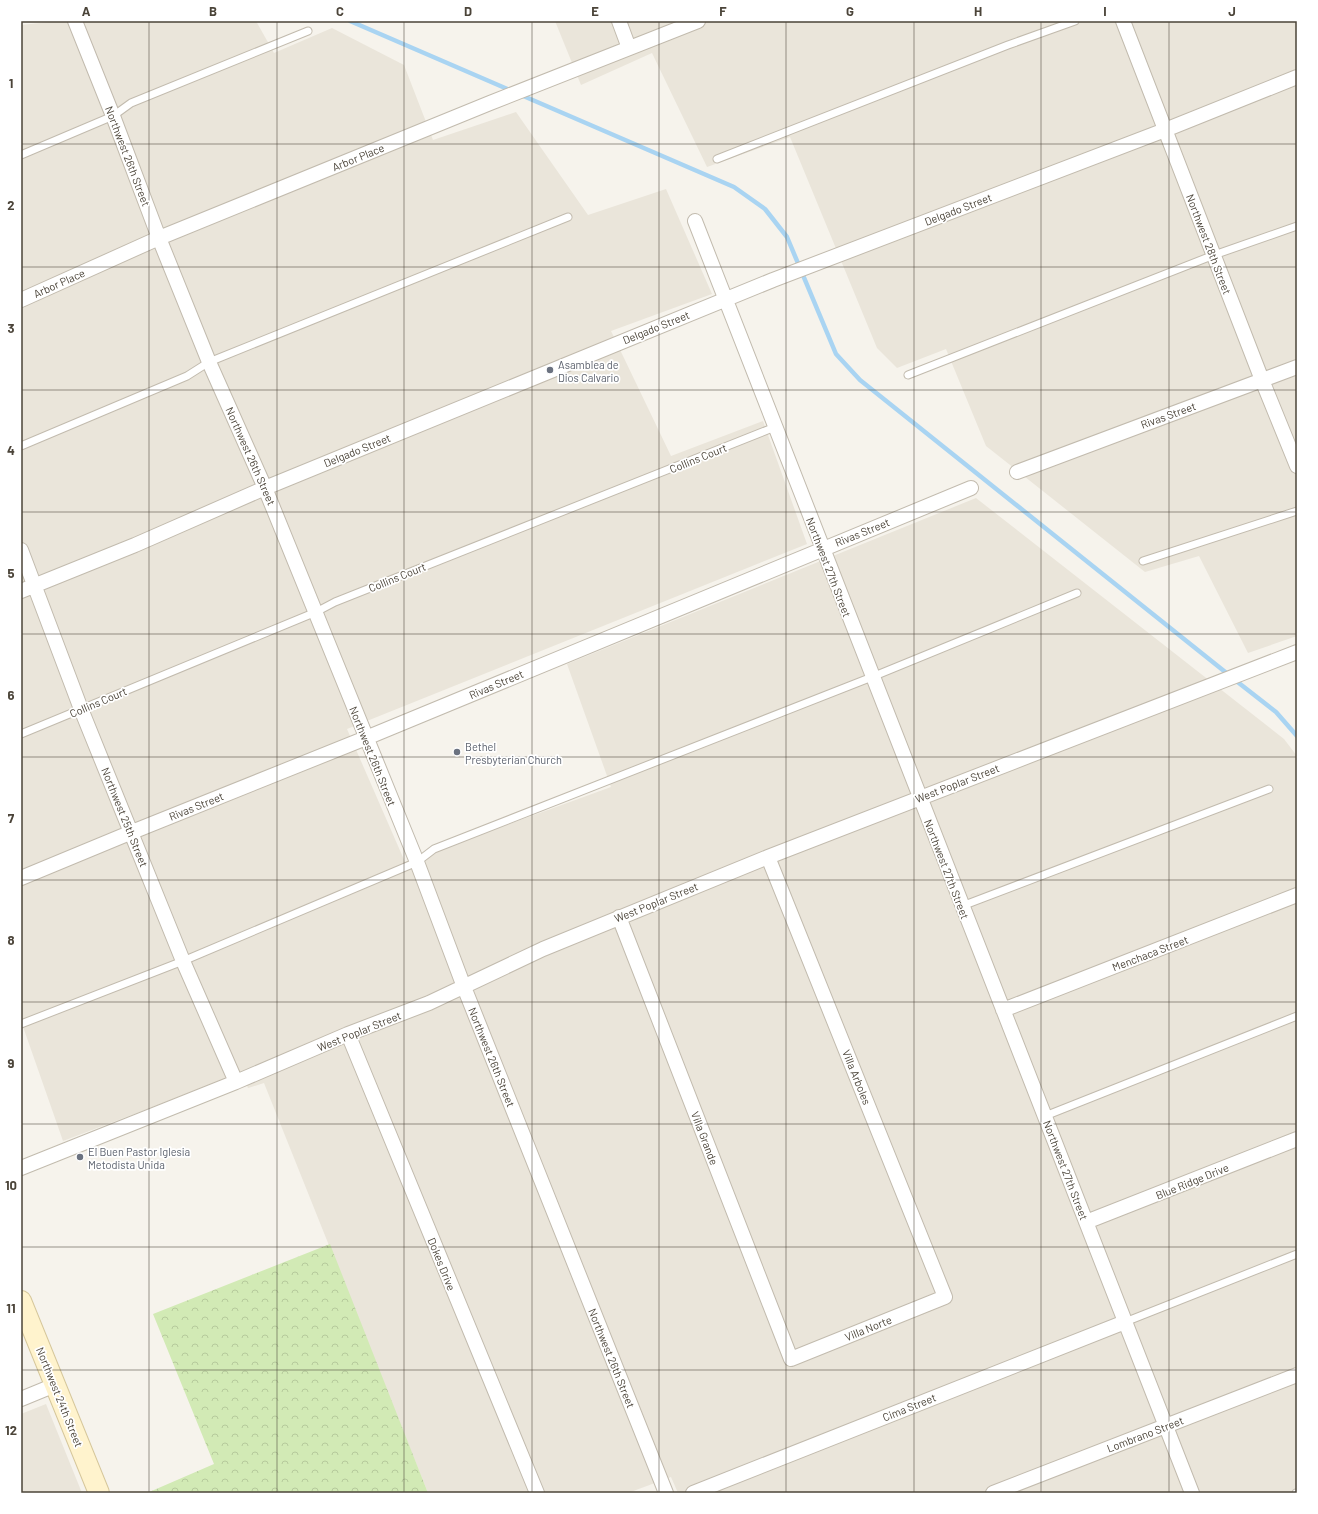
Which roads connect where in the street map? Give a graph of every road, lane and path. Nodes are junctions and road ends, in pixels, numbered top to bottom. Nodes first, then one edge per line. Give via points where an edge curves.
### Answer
1 (74, 21) edge
2 (619, 21) edge
3 (698, 21) edge
4 (1075, 21) edge
5 (1123, 21) edge
6 (308, 32) dead end
7 (629, 48) junction
8 (1297, 77) edge
9 (113, 116) junction
10 (1165, 130) junction
11 (21, 155) edge
12 (717, 159) dead end
13 (568, 217) dead end
14 (695, 221) dead end
15 (1297, 226) edge
16 (159, 238) junction
17 (1214, 255) junction
18 (726, 299) junction
19 (21, 300) edge
20 (209, 362) junction
21 (1297, 367) edge
22 (908, 375) dead end
23 (1262, 380) junction
24 (775, 427) junction
25 (21, 446) edge
26 (1297, 466) edge
27 (1017, 472) dead end
28 (265, 488) junction
29 (971, 488) dead end
30 (1297, 511) edge
31 (822, 548) junction
32 (21, 550) edge
33 (1142, 561) dead end
34 (35, 585) junction
35 (21, 591) edge
36 (1077, 593) dead end
37 (316, 612) junction
38 (1297, 652) edge
39 (872, 677) junction
40 (82, 709) junction
41 (21, 734) edge
42 (366, 738) junction
43 (1269, 789) dead end
44 (919, 797) junction
45 (132, 832) junction
46 (768, 857) junction
47 (417, 862) junction
48 (21, 878) edge
49 (1297, 895) edge
50 (962, 906) junction
51 (619, 917) junction
52 (183, 960) junction
53 (464, 987) junction
54 (1003, 1010) junction
55 (1297, 1016) edge
56 (21, 1024) edge
57 (348, 1034) junction
58 (236, 1082) junction
59 (1045, 1116) junction
60 (1297, 1139) edge
61 (21, 1168) edge
62 (1086, 1222) junction
63 (1297, 1254) edge
64 (945, 1297) joint
65 (21, 1301) edge
66 (1125, 1322) junction
67 (791, 1359) joint
68 (1297, 1375) edge
69 (55, 1385) junction
70 (21, 1399) edge
71 (1166, 1426) junction
72 (663, 1492) edge
73 (99, 1493) edge
74 (537, 1493) edge
75 (693, 1493) edge
76 (993, 1493) edge
77 (1192, 1493) edge

1 - 9 street, Northwest 26th Street
2 - 7 street
3 - 7 street, Arbor Place
4 - 12 lane via 1000,47
5 - 10 street, Northwest 28th Street
6 - 9 lane via 131,103
7 - 16 street, Arbor Place
8 - 10 street, Delgado Street
9 - 11 lane
9 - 16 street, Northwest 26th Street
10 - 17 street, Northwest 28th Street
10 - 18 street, Delgado Street
13 - 20 lane
14 - 18 street, Northwest 27th Street
15 - 17 lane
16 - 19 street, Arbor Place
16 - 20 street, Northwest 26th Street
17 - 22 lane
17 - 23 street, Northwest 28th Street
18 - 24 street, Northwest 27th Street
18 - 28 street, Delgado Street
20 - 25 lane via 187,376
20 - 28 street, Northwest 26th Street
21 - 23 street, Rivas Street
23 - 26 street, Northwest 28th Street
23 - 27 street, Rivas Street
24 - 31 street, Northwest 27th Street
24 - 37 lane, Collins Court via 335,602
28 - 34 street, Delgado Street via 135,545
28 - 37 street, Northwest 26th Street
29 - 31 street, Rivas Street
30 - 33 lane
31 - 39 street, Northwest 27th Street
31 - 42 street, Rivas Street
32 - 34 street, Northwest 25th Street
34 - 35 street, Delgado Street
34 - 40 street, Northwest 25th Street
36 - 39 lane
37 - 40 lane, Collins Court
37 - 42 street, Northwest 26th Street
38 - 44 street, West Poplar Street
39 - 44 street, Northwest 27th Street
39 - 47 lane via 434,849
40 - 41 lane, Collins Court
40 - 45 street, Northwest 25th Street
42 - 45 street, Rivas Street
42 - 47 street, Northwest 26th Street
43 - 50 lane
44 - 46 street, West Poplar Street
44 - 50 street, Northwest 27th Street
45 - 48 street, Rivas Street
45 - 52 street, Northwest 25th Street
46 - 51 street, West Poplar Street
46 - 64 street, Villa Arboles
47 - 52 lane
47 - 53 street, Northwest 26th Street
49 - 54 street, Menchaca Street
50 - 54 street, Northwest 27th Street
51 - 53 street, West Poplar Street via 542,949
51 - 67 street, Villa Grande
52 - 56 lane
52 - 58 street, Northwest 25th Street
53 - 57 street, West Poplar Street
53 - 72 street, Northwest 26th Street
54 - 59 street, Northwest 27th Street
55 - 59 lane
57 - 58 street, West Poplar Street
57 - 74 street, Dokes Drive
58 - 61 street, West Poplar Street
59 - 62 street, Northwest 27th Street
60 - 62 street, Blue Ridge Drive
62 - 66 street, Northwest 27th Street
63 - 66 lane
64 - 67 street, Villa Norte
65 - 69 main road, Northwest 24th Street
66 - 71 street, Northwest 27th Street
66 - 75 street, Cima Street
68 - 71 street, Lombrano Street
69 - 70 street
69 - 73 main road, Northwest 24th Street
71 - 76 street, Lombrano Street
71 - 77 street, Northwest 27th Street

